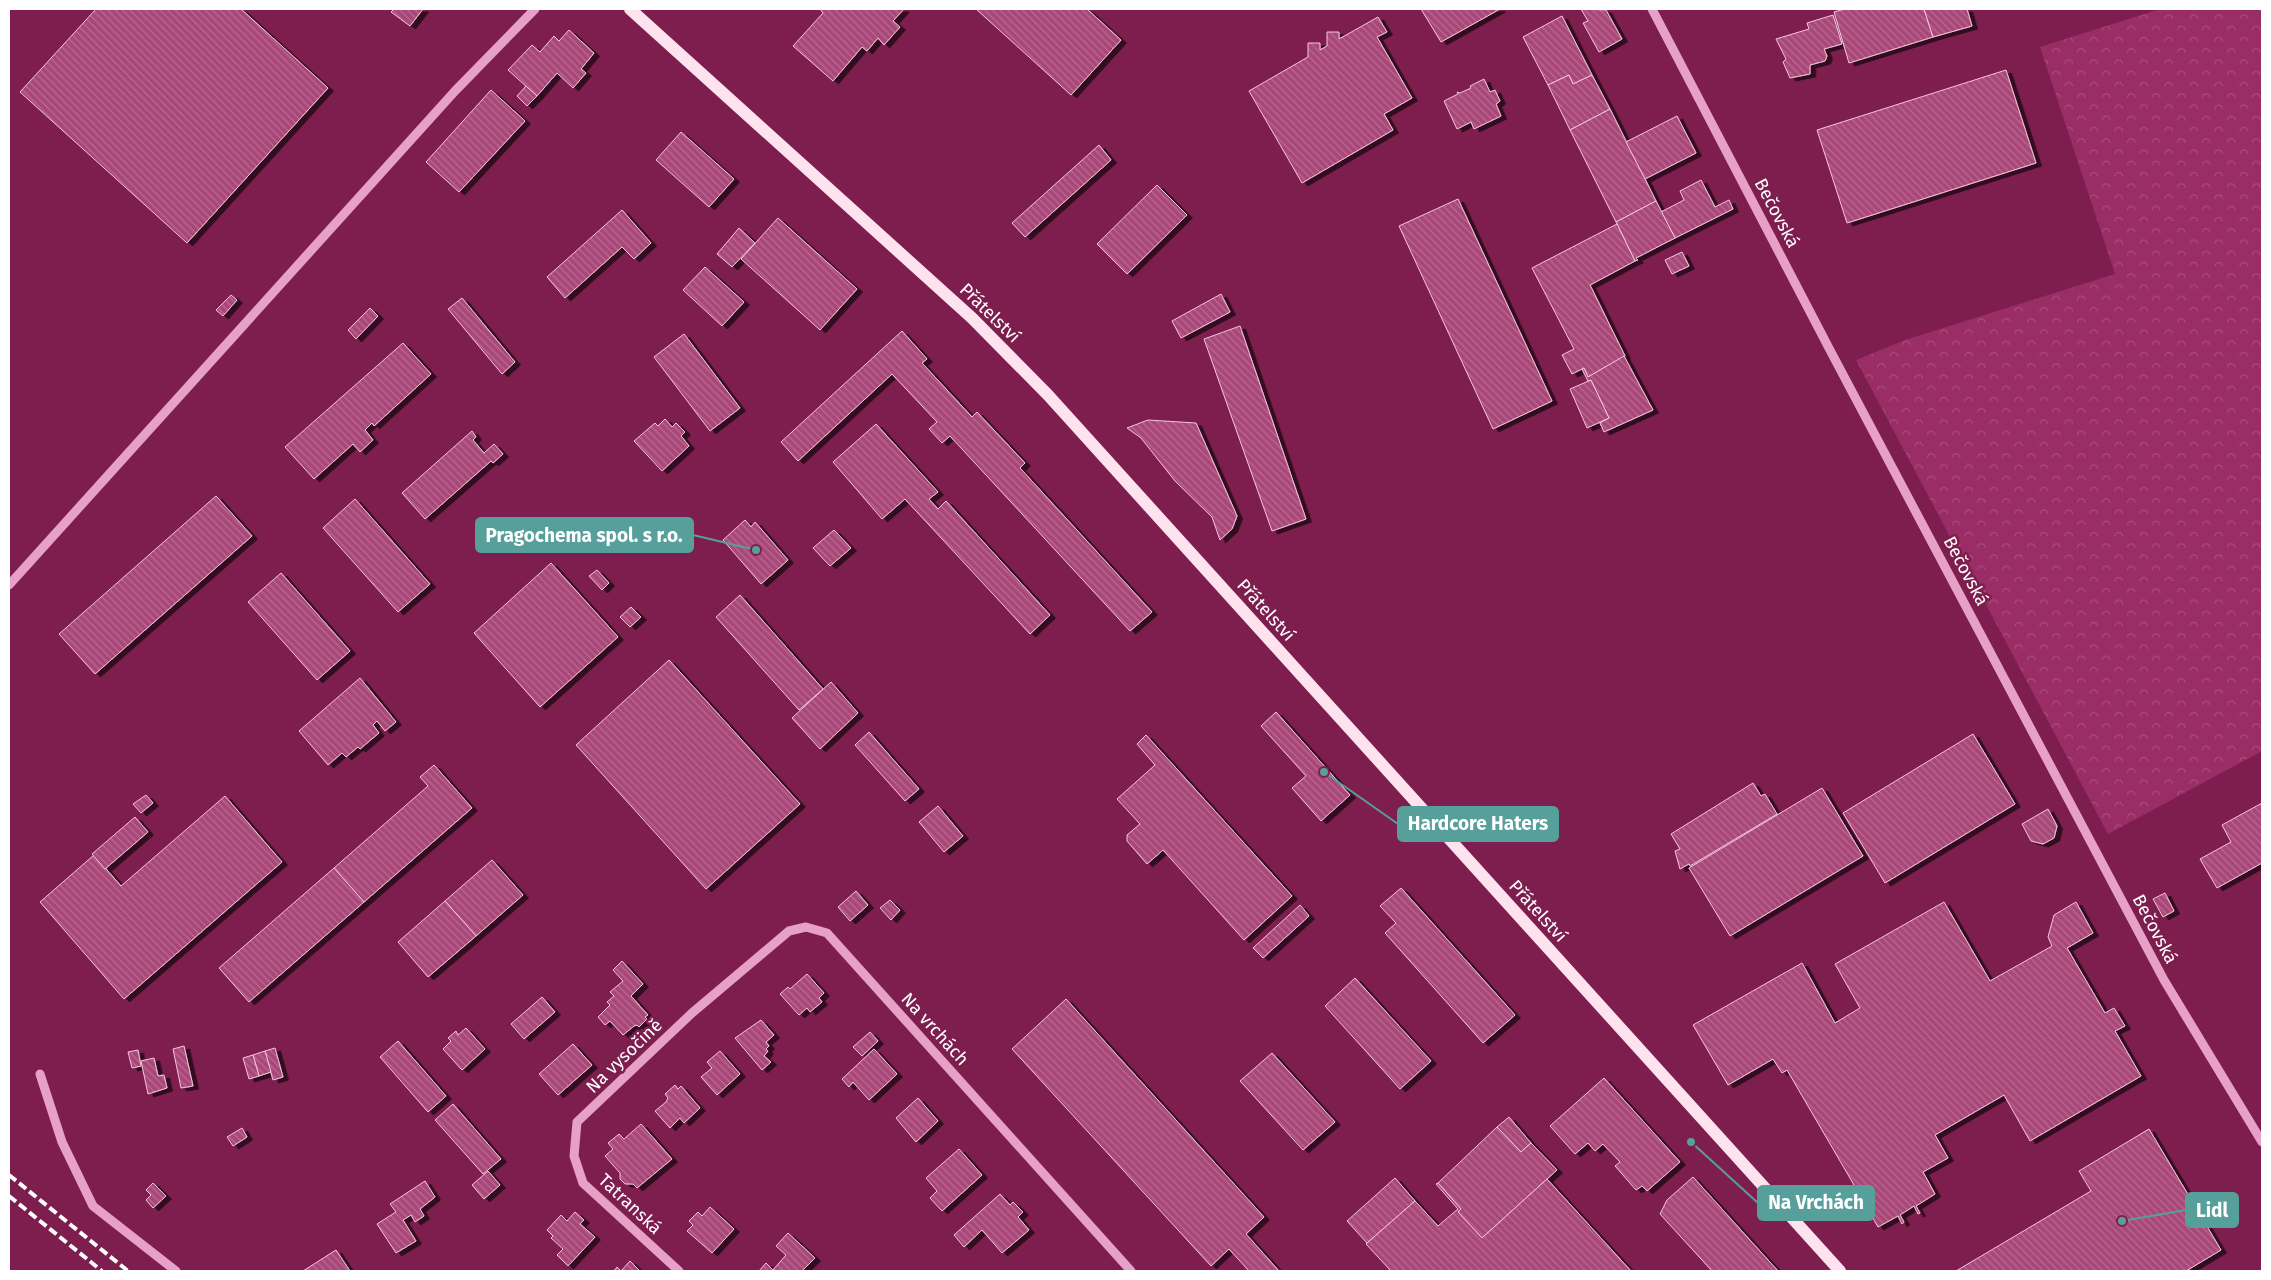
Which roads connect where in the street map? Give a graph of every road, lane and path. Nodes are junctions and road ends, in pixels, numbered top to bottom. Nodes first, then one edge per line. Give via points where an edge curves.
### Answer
1 (535, 9) edge
2 (630, 9) edge
3 (1652, 9) edge
4 (9, 585) edge
5 (692, 1013) joint
6 (40, 1074) dead end
7 (577, 1122) joint
8 (2262, 1142) edge
9 (176, 1271) edge
10 (678, 1271) edge
11 (1130, 1271) edge
12 (1840, 1271) edge

1 - 4 street via 454,92
2 - 12 main road, Přátelství via 972,318 1048,395
3 - 8 street, Bečovská via 2164,980
5 - 7 street, Na vysočině
5 - 11 street, Na vrchách via 788,931 806,927 827,933
6 - 9 street via 62,1142 93,1206
7 - 10 street, Tatranská via 574,1156 583,1183

